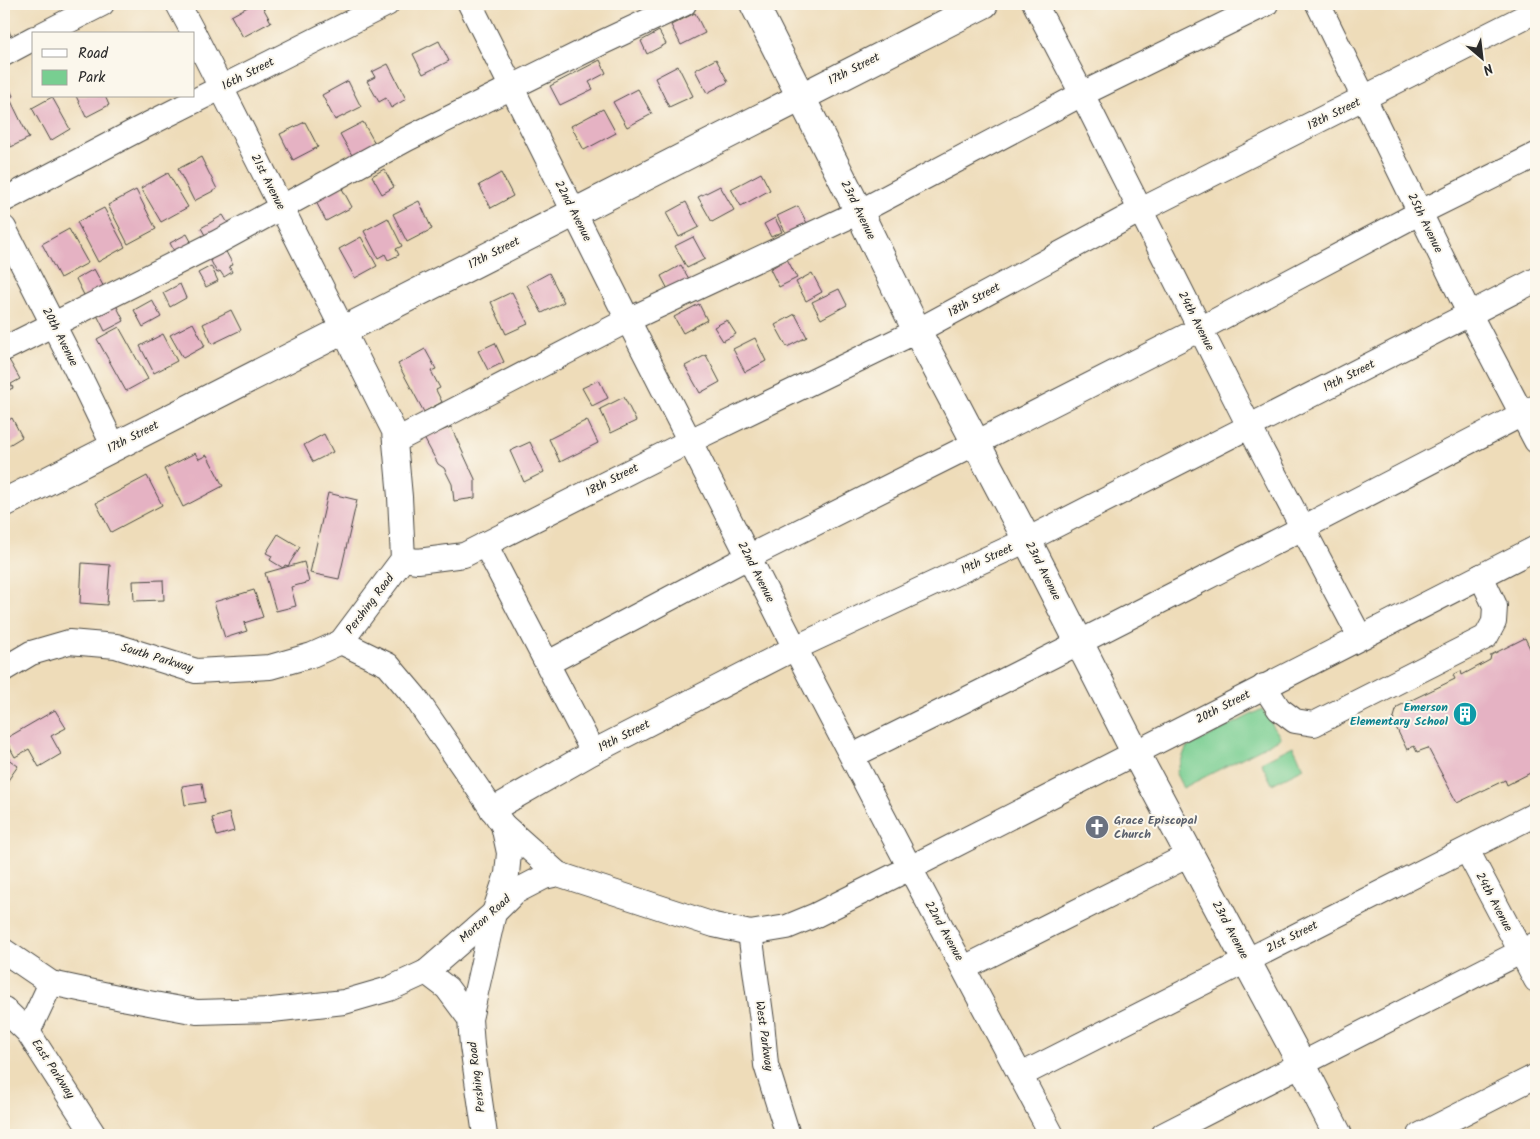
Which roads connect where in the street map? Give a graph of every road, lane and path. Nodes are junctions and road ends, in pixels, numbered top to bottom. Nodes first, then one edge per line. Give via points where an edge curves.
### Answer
1 (102, 4) edge
2 (178, 4) edge
3 (387, 4) edge
4 (470, 4) edge
5 (684, 4) edge
6 (754, 4) edge
7 (984, 4) edge
8 (1035, 4) edge
9 (1266, 4) edge
10 (1318, 4) edge
11 (1536, 12) edge
12 (47, 32) edge
13 (193, 32) edge
14 (195, 36) edge
15 (32, 39) edge
16 (4, 54) edge
17 (221, 88) junction
18 (512, 88) junction
19 (1082, 94) junction
20 (801, 96) junction
21 (1364, 99) junction
22 (1536, 155) edge
23 (4, 200) edge
24 (281, 207) junction
25 (1141, 210) junction
26 (574, 212) junction
27 (859, 212) junction
28 (1420, 213) junction
29 (4, 228) edge
30 (1536, 280) edge
31 (1470, 315) junction
32 (628, 320) junction
33 (52, 324) junction
34 (1200, 328) junction
35 (343, 330) junction
36 (917, 331) junction
37 (4, 348) edge
38 (1530, 411) edge
39 (1249, 426) junction
40 (1536, 440) edge
41 (395, 441) junction
42 (690, 441) junction
43 (976, 443) junction
44 (114, 447) junction
45 (4, 503) edge
46 (1304, 528) junction
47 (1027, 540) junction
48 (485, 544) junction
49 (1536, 548) edge
50 (748, 557) junction
51 (403, 559) junction
52 (1481, 576) junction
53 (1360, 637) junction
54 (341, 642) junction
55 (1080, 642) junction
56 (795, 648) junction
57 (548, 663) junction
58 (4, 668) edge
59 (1264, 686) junction
60 (593, 752) junction
61 (1136, 752) junction
62 (852, 756) junction
63 (1536, 814) edge
64 (498, 817) junction
65 (1467, 850) junction
66 (1189, 855) junction
67 (910, 868) junction
68 (558, 874) junction
69 (494, 913) junction
70 (750, 933) junction
71 (1529, 948) edge
72 (4, 951) edge
73 (1246, 960) junction
74 (964, 968) junction
75 (426, 972) junction
76 (1536, 980) edge
77 (51, 983) junction
78 (4, 1009) edge
79 (470, 1019) junction
80 (28, 1032) junction
81 (1301, 1063) junction
82 (1021, 1075) junction
83 (1536, 1076) edge
84 (94, 1135) edge
85 (484, 1135) edge
86 (788, 1135) edge
87 (1052, 1135) edge
88 (1163, 1135) edge
89 (1338, 1135) edge
90 (1420, 1135) edge

1 - 12 street
2 - 13 street, 21st Avenue
3 - 17 street, 16th Street
4 - 18 street, 22nd Avenue
5 - 18 street
6 - 20 main road, 23rd Avenue
7 - 20 main road, 17th Street
8 - 19 street, 24th Avenue
9 - 19 street
10 - 21 street, 25th Avenue
11 - 21 street, 18th Street
14 - 17 street, 21st Avenue
15 - 16 street
17 - 23 street, 16th Street
17 - 24 street, 21st Avenue
18 - 24 street via 407,139
18 - 26 street, 22nd Avenue
19 - 25 street, 24th Avenue
19 - 27 street
20 - 26 main road, 17th Street
20 - 27 main road, 23rd Avenue
21 - 25 street, 18th Street
21 - 28 street, 25th Avenue
22 - 28 street
24 - 33 street
24 - 35 street, 21st Avenue
25 - 34 street, 24th Avenue
25 - 36 street, 18th Street
26 - 32 street, 22nd Avenue
26 - 35 main road, 17th Street
27 - 32 street
27 - 36 main road, 23rd Avenue
28 - 31 street, 25th Avenue
28 - 34 street
29 - 33 street, 20th Avenue
30 - 31 street, 19th Street
31 - 38 street, 25th Avenue
31 - 39 street, 19th Street
32 - 41 street
32 - 42 street, 22nd Avenue
33 - 37 street
33 - 44 street, 20th Avenue
34 - 39 street, 24th Avenue
34 - 43 street
35 - 41 street via 394,431
35 - 44 main road, 17th Street
36 - 42 street, 18th Street
36 - 43 main road, 23rd Avenue
38 - 40 street, 25th Avenue
38 - 46 street
39 - 46 street, 24th Avenue
39 - 47 street, 19th Street
41 - 51 street
42 - 48 street, 18th Street
42 - 50 street, 22nd Avenue
43 - 47 main road, 23rd Avenue
43 - 50 street
44 - 45 main road, 17th Street
46 - 53 street, 24th Avenue
46 - 55 street
47 - 55 main road, 23rd Avenue
47 - 56 street, 19th Street
48 - 51 street, 18th Street via 464,555 418,562
48 - 57 street
49 - 52 street, 20th Street
50 - 56 street, 22nd Avenue
50 - 57 street
51 - 54 street, Pershing Road
52 - 53 street, 20th Street
52 - 59 street via 1494,606 1494,622 1486,637 1314,724 1295,721 1279,709
53 - 59 street, 20th Street
54 - 58 street, South Parkway via 312,655 270,667 196,671 116,646 70,642 31,653
54 - 64 street, Pershing Road via 388,665 415,697
55 - 61 main road, 23rd Avenue
55 - 62 street
56 - 60 street, 19th Street
56 - 62 street, 22nd Avenue
57 - 60 street
59 - 61 street, 20th Street
60 - 64 street, 19th Street
61 - 66 main road, 23rd Avenue
61 - 67 street, 20th Street
62 - 67 street, 22nd Avenue
63 - 65 street, 21st Street
64 - 68 street, Pershing Road
64 - 69 street, Pershing Road via 509,853 507,874
65 - 71 street, 24th Avenue
65 - 73 street, 21st Street
66 - 73 main road, 23rd Avenue
66 - 74 street
67 - 70 street via 816,915 786,927
67 - 74 street, 22nd Avenue
68 - 69 street, Morton Road via 544,877 515,892
68 - 70 street via 714,925
69 - 75 street, Morton Road
69 - 79 street, Pershing Road
70 - 86 street, West Parkway via 766,1065
71 - 76 street, 24th Avenue
71 - 81 street
72 - 77 street
73 - 81 main road, 23rd Avenue
73 - 82 street, 21st Street
74 - 82 street, 22nd Avenue
75 - 77 street, Morton Road via 389,989 344,1002 272,1010 197,1012
75 - 79 street via 446,988
77 - 80 street
78 - 80 street, East Parkway
79 - 85 street, Pershing Road
80 - 84 street, East Parkway
81 - 88 street
81 - 89 main road, 23rd Avenue
82 - 87 street, 22nd Avenue
83 - 90 street

